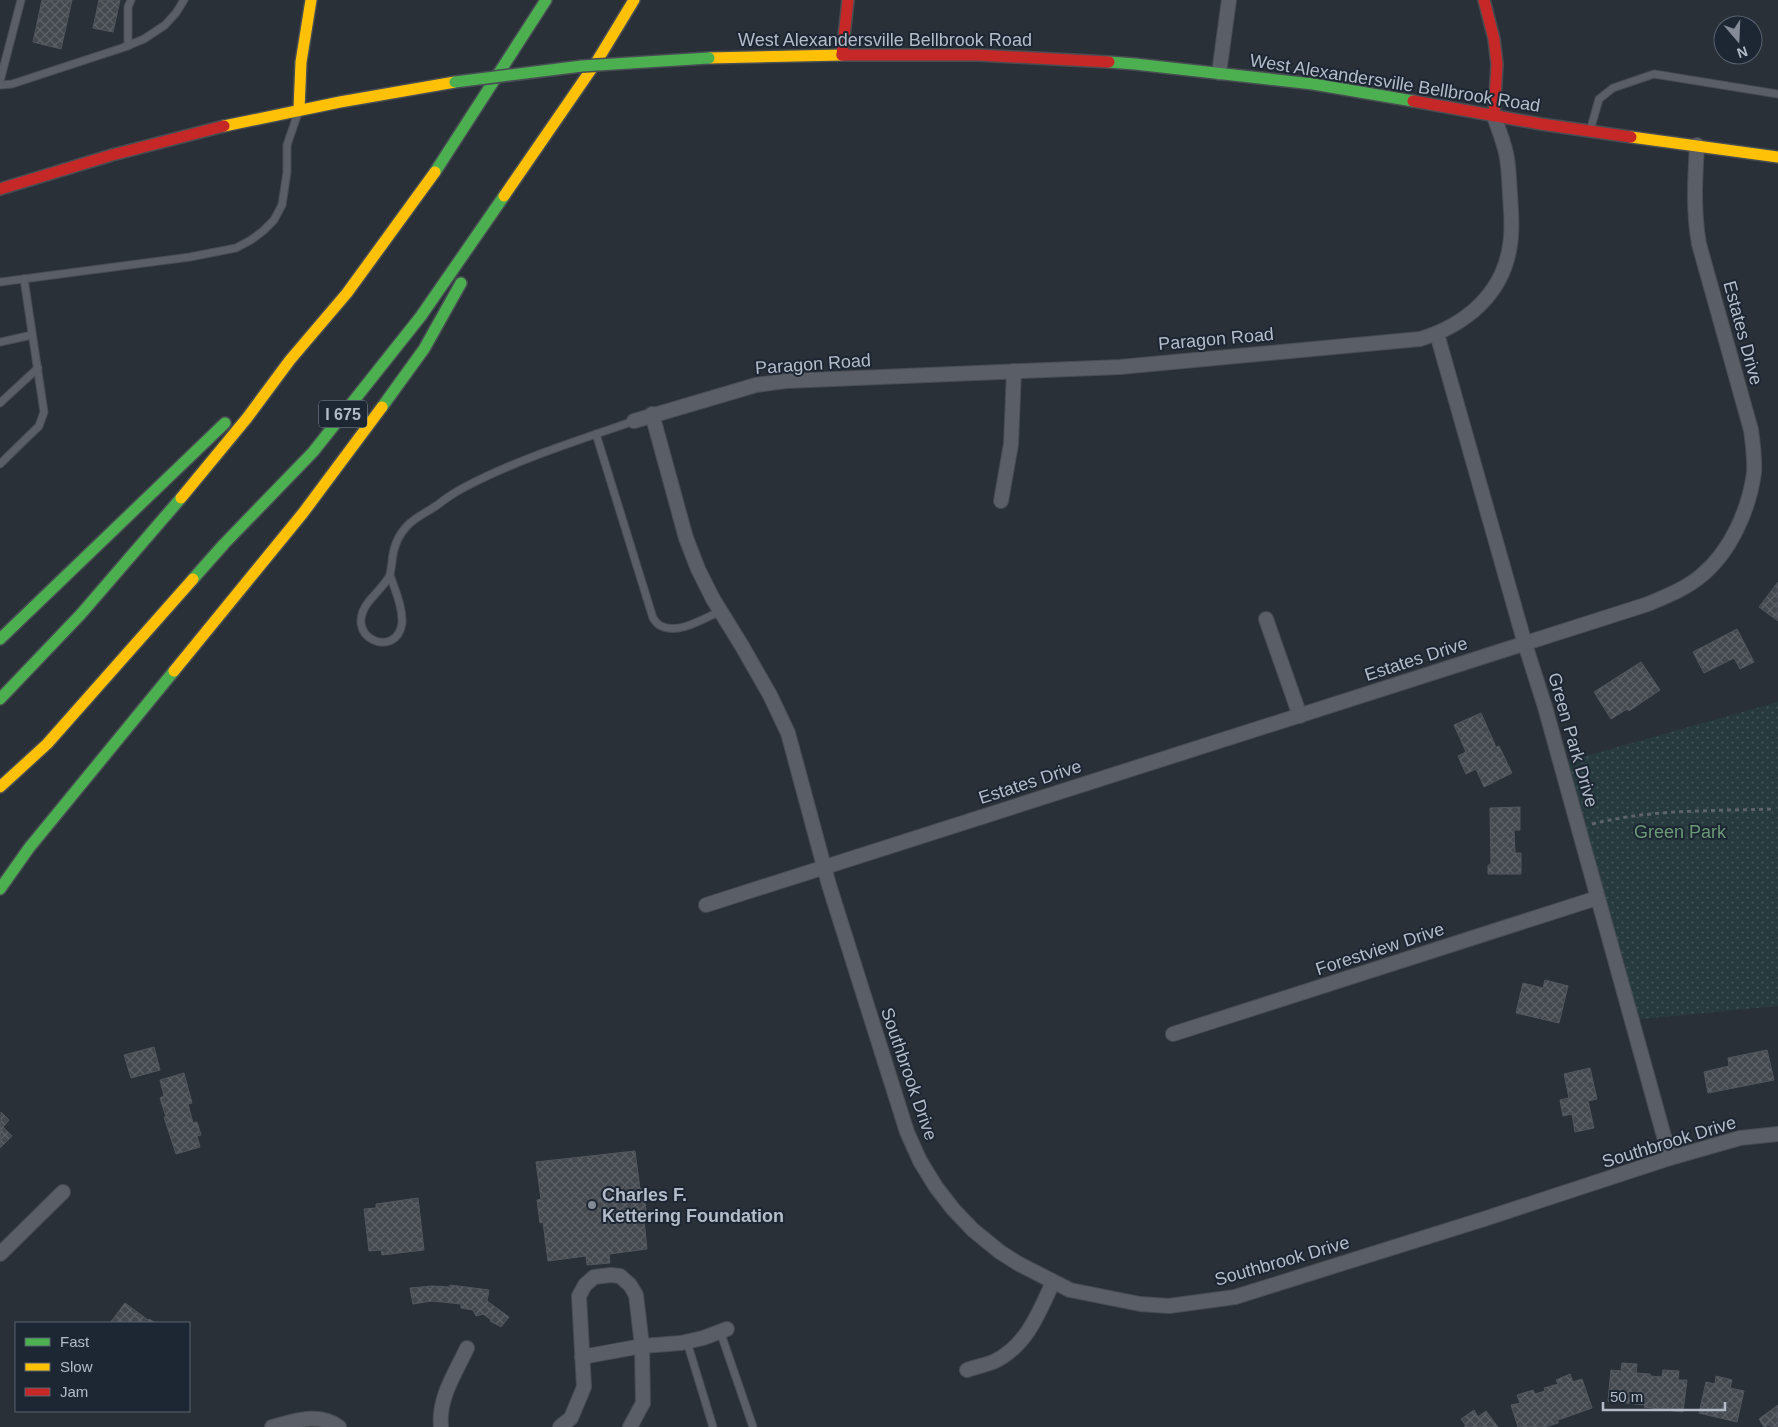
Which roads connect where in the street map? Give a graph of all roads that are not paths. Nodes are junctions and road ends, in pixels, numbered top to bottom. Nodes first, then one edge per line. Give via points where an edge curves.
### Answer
1 (21, 0) edge
2 (131, 0) edge
3 (184, 0) edge
4 (311, 0) edge
5 (546, 0) edge
6 (634, 0) edge
7 (848, 0) edge
8 (1229, 0) edge
9 (1484, 0) edge
10 (128, 46) junction
11 (842, 55) junction
12 (1219, 73) junction
13 (0, 83) edge
14 (1778, 94) edge
15 (300, 109) junction
16 (1494, 116) junction
17 (1590, 131) junction
18 (1697, 145) junction
19 (1778, 157) edge
20 (527, 163) junction
21 (0, 189) edge
22 (24, 279) junction
23 (0, 282) edge
24 (1437, 334) junction
25 (32, 335) junction
26 (0, 342) edge
27 (290, 360) junction
28 (38, 368) junction
29 (1014, 371) junction
30 (0, 403) edge
31 (652, 414) junction
32 (634, 420) joint
33 (596, 434) junction
34 (0, 464) edge
35 (1001, 501) dead end
36 (390, 575) junction
37 (721, 611) junction
38 (1266, 619) dead end
39 (0, 639) edge
40 (1525, 644) junction
41 (0, 699) edge
42 (1300, 716) junction
43 (0, 787) edge
44 (825, 868) junction
45 (0, 889) edge
46 (1598, 898) junction
47 (706, 905) dead end
48 (1173, 1034) dead end
49 (1778, 1134) edge
50 (1670, 1158) junction
51 (63, 1192) dead end
52 (0, 1254) edge
53 (1053, 1282) junction
54 (724, 1330) joint
55 (687, 1342) junction
56 (642, 1346) junction
57 (467, 1348) dead end
58 (582, 1357) junction
59 (967, 1370) dead end
60 (272, 1427) edge
61 (339, 1427) edge
62 (441, 1427) edge
63 (560, 1427) edge
64 (630, 1427) edge
65 (713, 1427) edge
66 (753, 1427) edge

1 - 13 lane
2 - 10 lane via 128,7
3 - 10 lane via 158,32
4 - 15 main road via 301,62
5 - 27 main road via 437,169 347,294
6 - 20 main road, I 675 via 597,61
7 - 11 main road
8 - 12 street
9 - 16 main road, Paragon Road via 1497,64
10 - 13 lane via 12,84
11 - 12 main road, West Alexandersville Bellbrook Road via 978,55 1135,64
11 - 15 main road, West Alexandersville Bellbrook Road, bridge via 709,58 582,66 386,92
12 - 16 main road, West Alexandersville Bellbrook Road via 1313,84
14 - 17 lane via 1654,74 1613,88 1599,99
15 - 21 main road, West Alexandersville Bellbrook Road via 124,151
15 - 22 lane via 287,145 282,206 274,220 251,240 236,248 190,257
16 - 17 main road, West Alexandersville Bellbrook Road
16 - 24 street, Paragon Road via 1506,154 1512,223 1506,265 1489,296 1471,314
17 - 18 main road, West Alexandersville Bellbrook Road
18 - 19 main road, West Alexandersville Bellbrook Road
18 - 40 street, Estates Drive via 1695,222 1751,430 1754,473 1748,500 1726,546 1702,575 1648,604
20 - 43 main road, I 675 via 421,316 313,452 224,544 47,744
20 - 45 main road via 424,349 358,440 303,513 29,848
22 - 23 lane
22 - 25 lane
24 - 29 street, Paragon Road via 1420,339 1120,367
24 - 40 street, Green Park Drive
25 - 26 lane
25 - 28 lane
27 - 39 main road
27 - 41 main road via 247,418 157,526 81,614
28 - 30 lane
28 - 34 lane via 44,412 39,426
29 - 31 street, Paragon Road via 786,381 756,385
29 - 35 street via 1011,444
31 - 32 street, Paragon Road
31 - 37 street, Southbrook Drive via 686,538 698,569
32 - 33 lane
33 - 36 lane via 472,483 409,524 398,536
33 - 37 lane via 653,618 660,626 670,629
36 - 36 lane via 367,604 362,616 365,636 378,643 394,638 400,632 402,622
37 - 44 street, Southbrook Drive via 770,695 788,733
38 - 42 street
40 - 42 street, Estates Drive
40 - 46 street, Green Park Drive
42 - 44 street, Estates Drive
44 - 47 street, Estates Drive
44 - 53 street, Southbrook Drive via 886,1070 920,1161 948,1202 973,1230 1000,1252
46 - 48 street, Forestview Drive
46 - 50 street, Green Park Drive
49 - 50 street, Southbrook Drive via 1740,1138
50 - 53 street, Southbrook Drive via 1235,1297 1178,1305 1140,1304 1070,1290
51 - 52 street
53 - 59 street via 1024,1338 994,1361
54 - 55 street
54 - 66 lane
55 - 56 street
55 - 65 lane
56 - 58 street
56 - 58 street via 636,1295 630,1285 620,1276 594,1277 580,1296
56 - 64 street via 643,1403
57 - 62 street via 442,1400
58 - 63 street via 584,1387 572,1418
60 - 61 street via 318,1418

